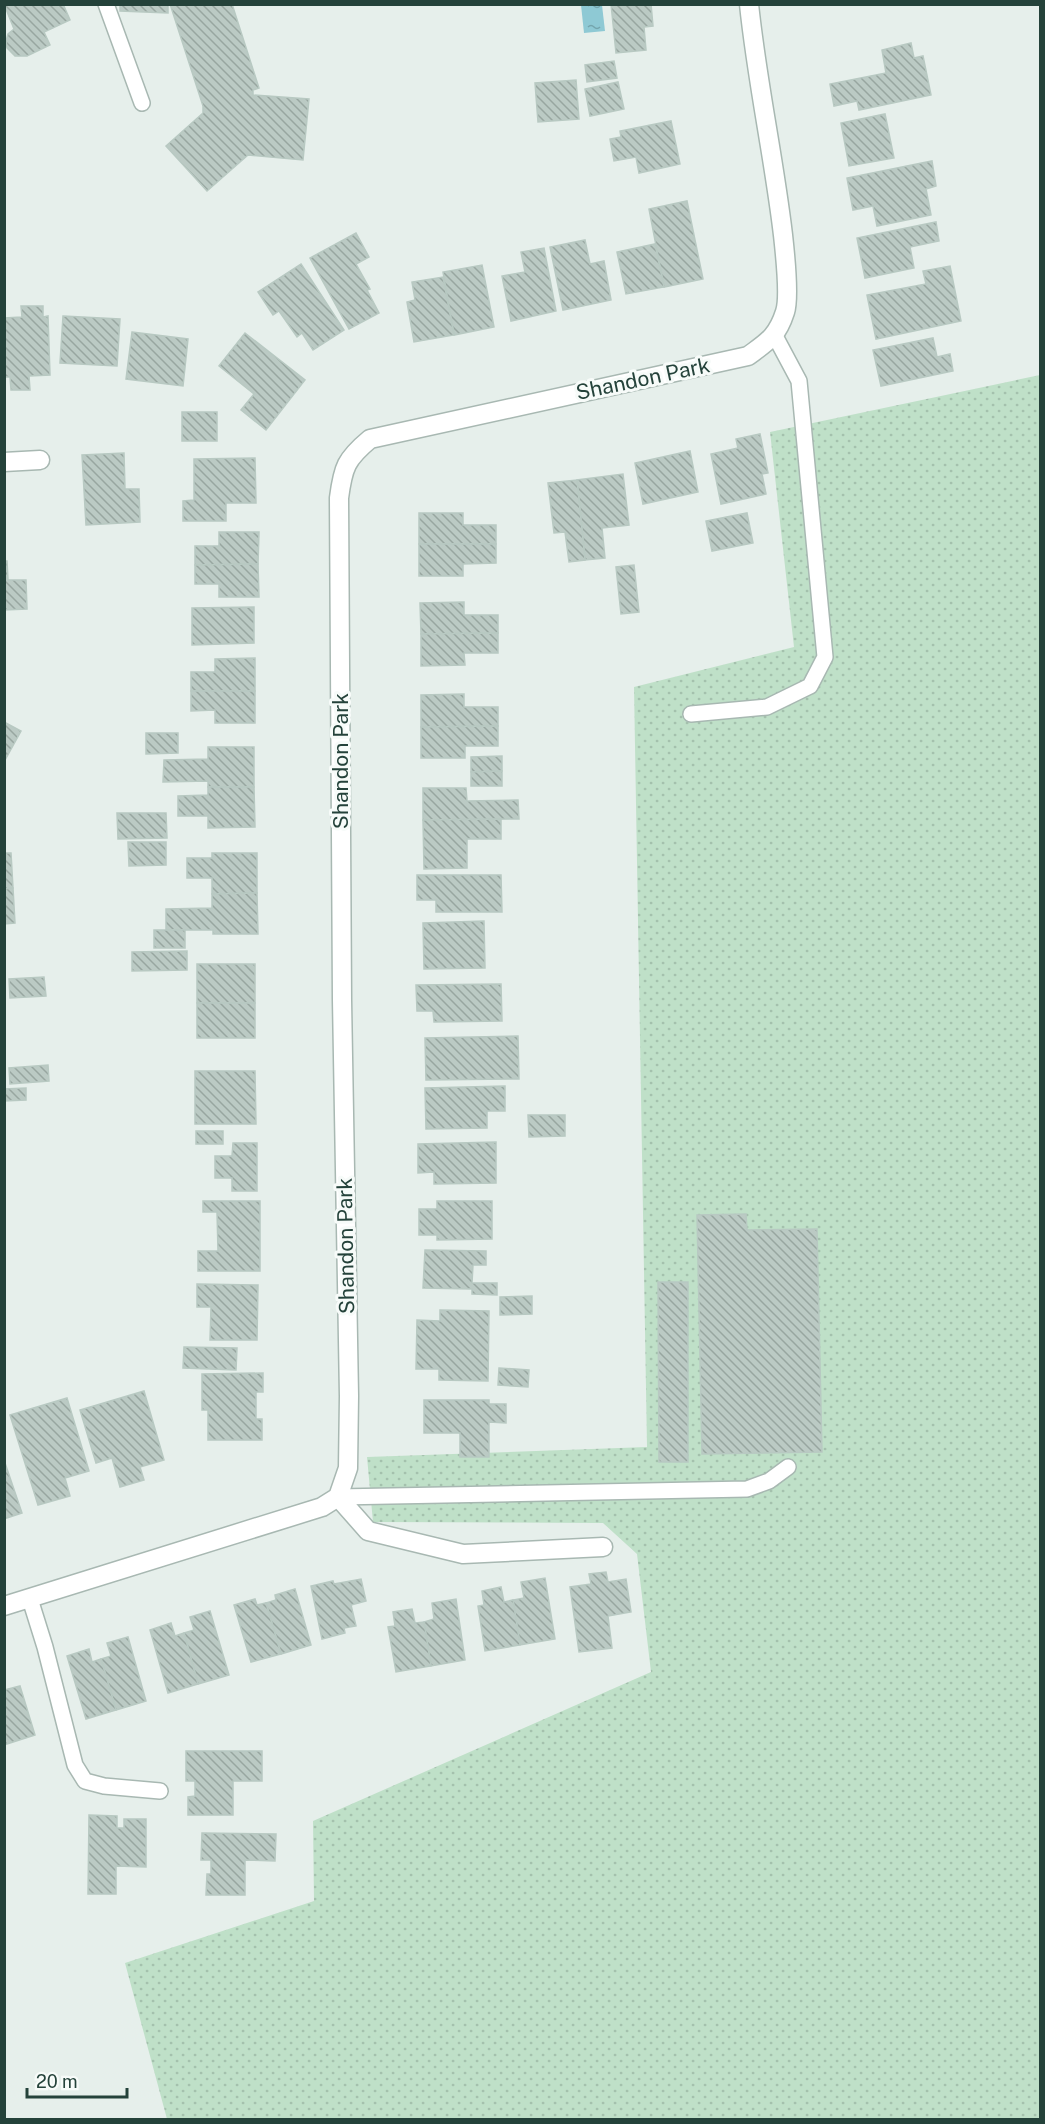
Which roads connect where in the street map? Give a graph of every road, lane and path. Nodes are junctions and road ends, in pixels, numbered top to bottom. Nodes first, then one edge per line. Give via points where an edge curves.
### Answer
1 (106, 4) edge
2 (749, 4) edge
3 (142, 104) dead end
4 (775, 336) junction
5 (40, 460) dead end
6 (4, 462) edge
7 (691, 714) dead end
8 (788, 1467) dead end
9 (338, 1497) junction
10 (603, 1547) dead end
11 (30, 1599) junction
12 (4, 1606) edge
13 (160, 1791) dead end

1 - 3 lane
2 - 4 street via 786,261 786,310
4 - 7 lane via 799,381 825,657 810,686 766,707
4 - 9 street, Shandon Park via 747,356 370,439 353,453 342,472 342,1000 349,1396 348,1468
5 - 6 street
8 - 9 lane via 770,1481 747,1489
9 - 10 street via 368,1531 463,1554
9 - 11 street via 322,1507
11 - 12 street
11 - 13 lane via 75,1765 85,1781

